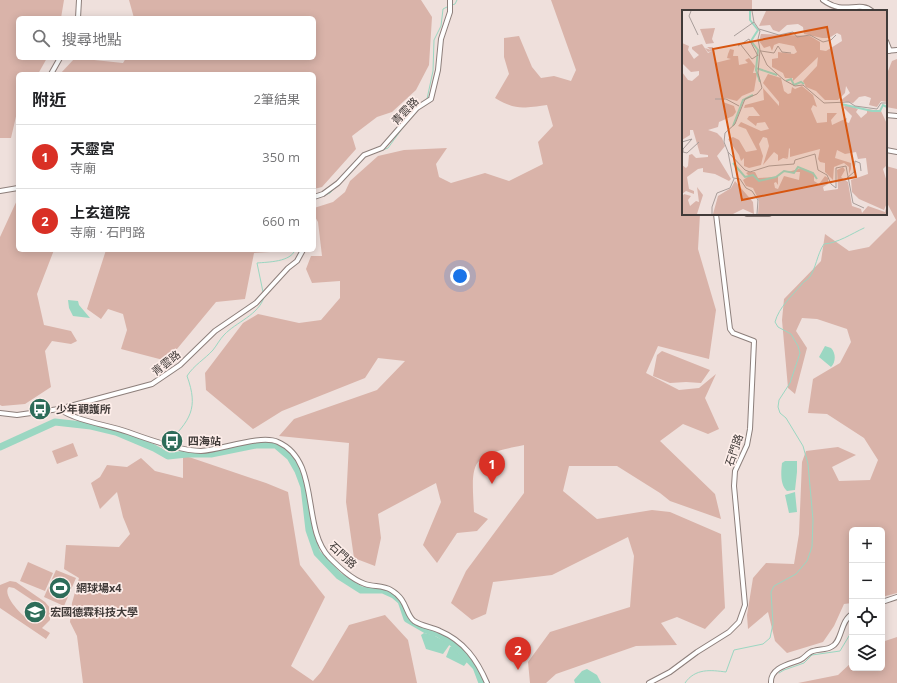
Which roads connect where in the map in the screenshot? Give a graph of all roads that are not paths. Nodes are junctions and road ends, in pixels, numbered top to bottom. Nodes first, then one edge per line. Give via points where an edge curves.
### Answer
1 (79, 0) edge
2 (450, 0) edge
3 (822, 0) edge
4 (871, 10) edge
5 (78, 16) edge
6 (897, 50) edge
7 (888, 51) edge
8 (59, 60) edge
9 (52, 72) edge
10 (887, 115) edge
11 (897, 116) edge
12 (887, 150) edge
13 (897, 152) edge
14 (16, 188) edge
15 (0, 191) edge
16 (316, 196) edge
17 (716, 215) edge
18 (302, 252) edge
19 (59, 409) junction
20 (0, 413) edge
21 (897, 597) edge
22 (885, 601) edge
23 (849, 617) edge
24 (487, 683) edge
25 (649, 683) edge
26 (771, 683) edge

1 - 5 street
2 - 16 street, 青雲路 via 450,12 441,39 438,70 431,99 417,108 382,148 364,155 338,184
3 - 4 street via 840,6 858,1
6 - 7 street
8 - 9 street
10 - 11 street
12 - 13 street
14 - 15 street
17 - 25 street, 石門路 via 730,329 733,333 754,341 750,429 747,445 735,471 734,486 745,605 739,622 729,632 670,672
18 - 19 street, 青雲路 via 298,261 288,268 256,303 215,331 180,365 152,384
19 - 20 street, 青雲路 via 17,416
19 - 24 street, 石門路 via 71,417 128,432 145,440 199,451 267,440 278,442 292,452 305,475 322,549 340,568 360,582 382,586 401,596 414,621 454,638 469,651
21 - 22 street
23 - 26 street via 844,621 836,644 811,651 802,659 785,664 773,675

